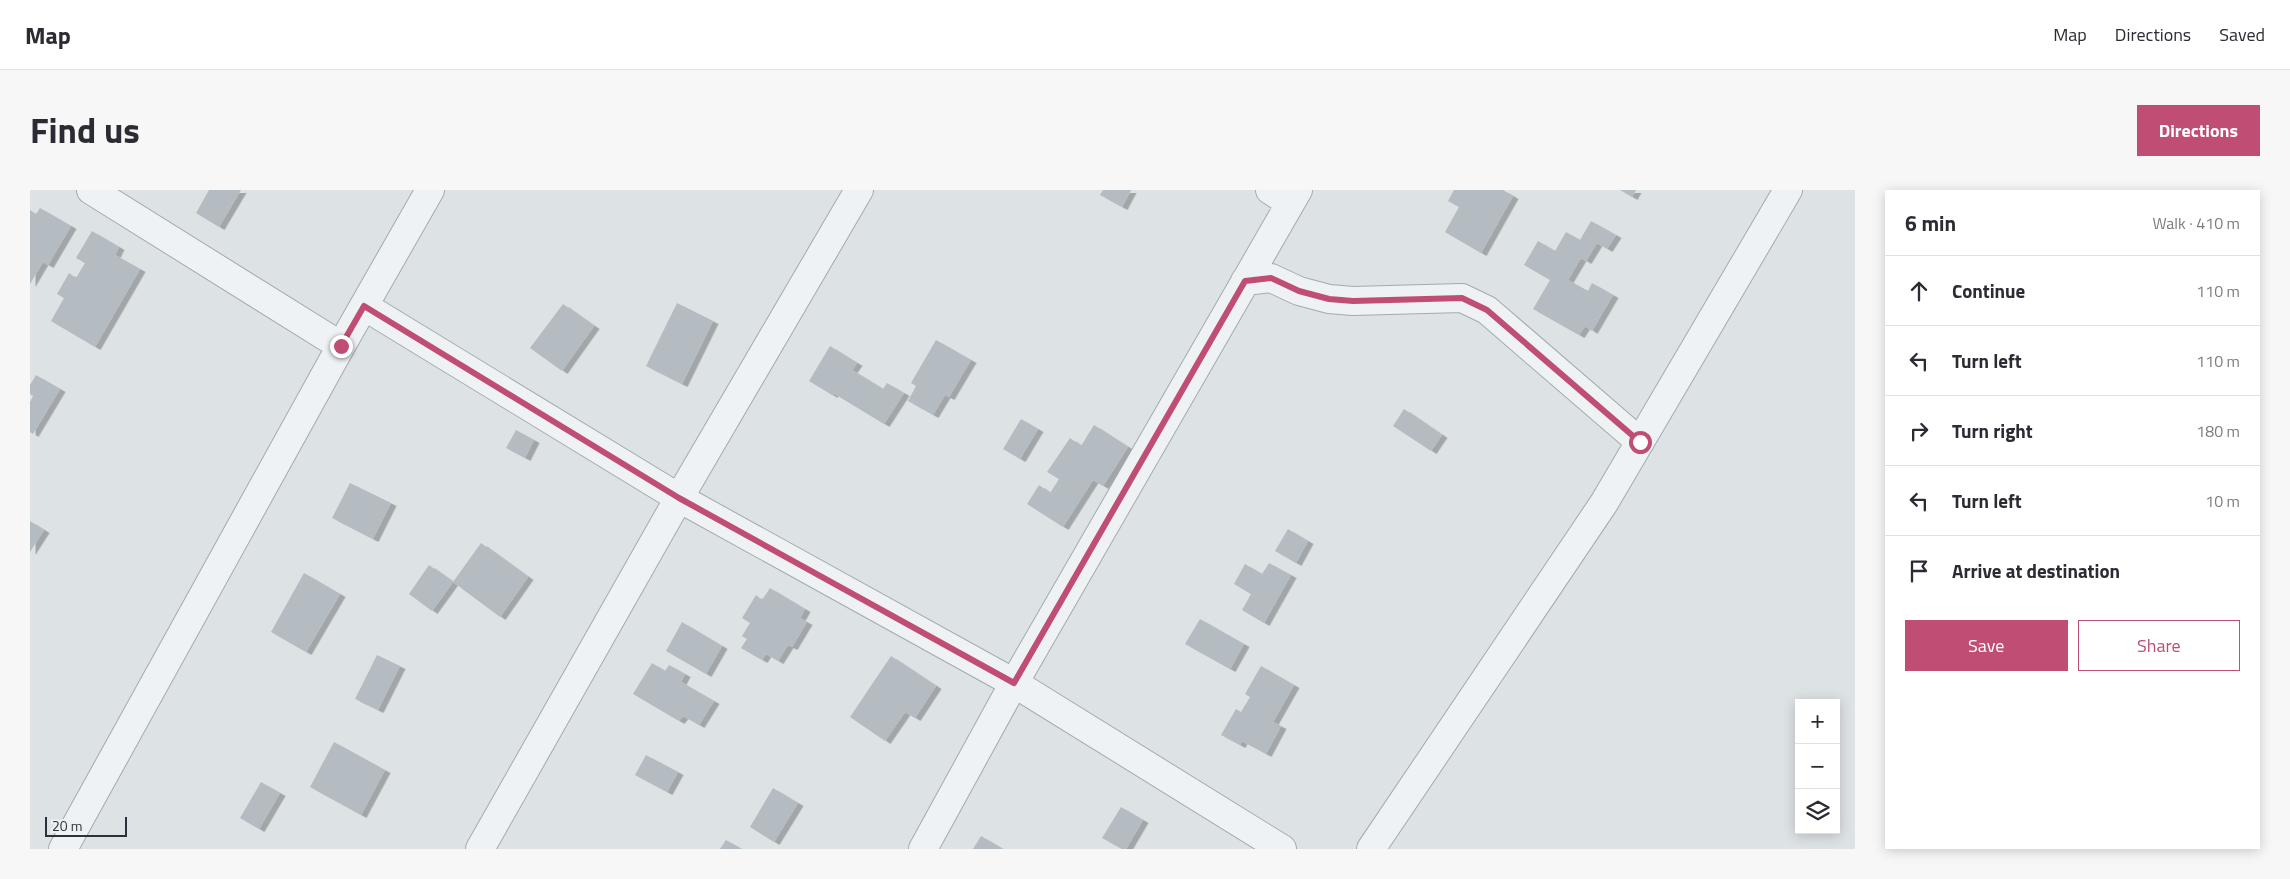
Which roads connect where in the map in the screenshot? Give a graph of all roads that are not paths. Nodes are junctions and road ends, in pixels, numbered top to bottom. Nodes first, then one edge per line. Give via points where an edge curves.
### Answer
1 (91, 190) edge
2 (430, 190) edge
3 (859, 190) edge
4 (1788, 190) edge
5 (1286, 194) edge
6 (1245, 281) junction
7 (364, 306) junction
8 (341, 346) junction
9 (1640, 442) junction
10 (679, 498) junction
11 (1014, 683) junction
12 (63, 849) edge
13 (480, 849) edge
14 (923, 849) edge
15 (1282, 849) edge
16 (1371, 849) edge

1 - 8 street
2 - 7 street
3 - 10 street
4 - 9 street
5 - 6 street
6 - 9 street via 1271,278 1299,291 1353,301 1462,298 1487,310
6 - 11 street
7 - 8 street
7 - 10 street
8 - 12 street
9 - 16 street via 1604,503
10 - 11 street
10 - 13 street
11 - 14 street
11 - 15 street

